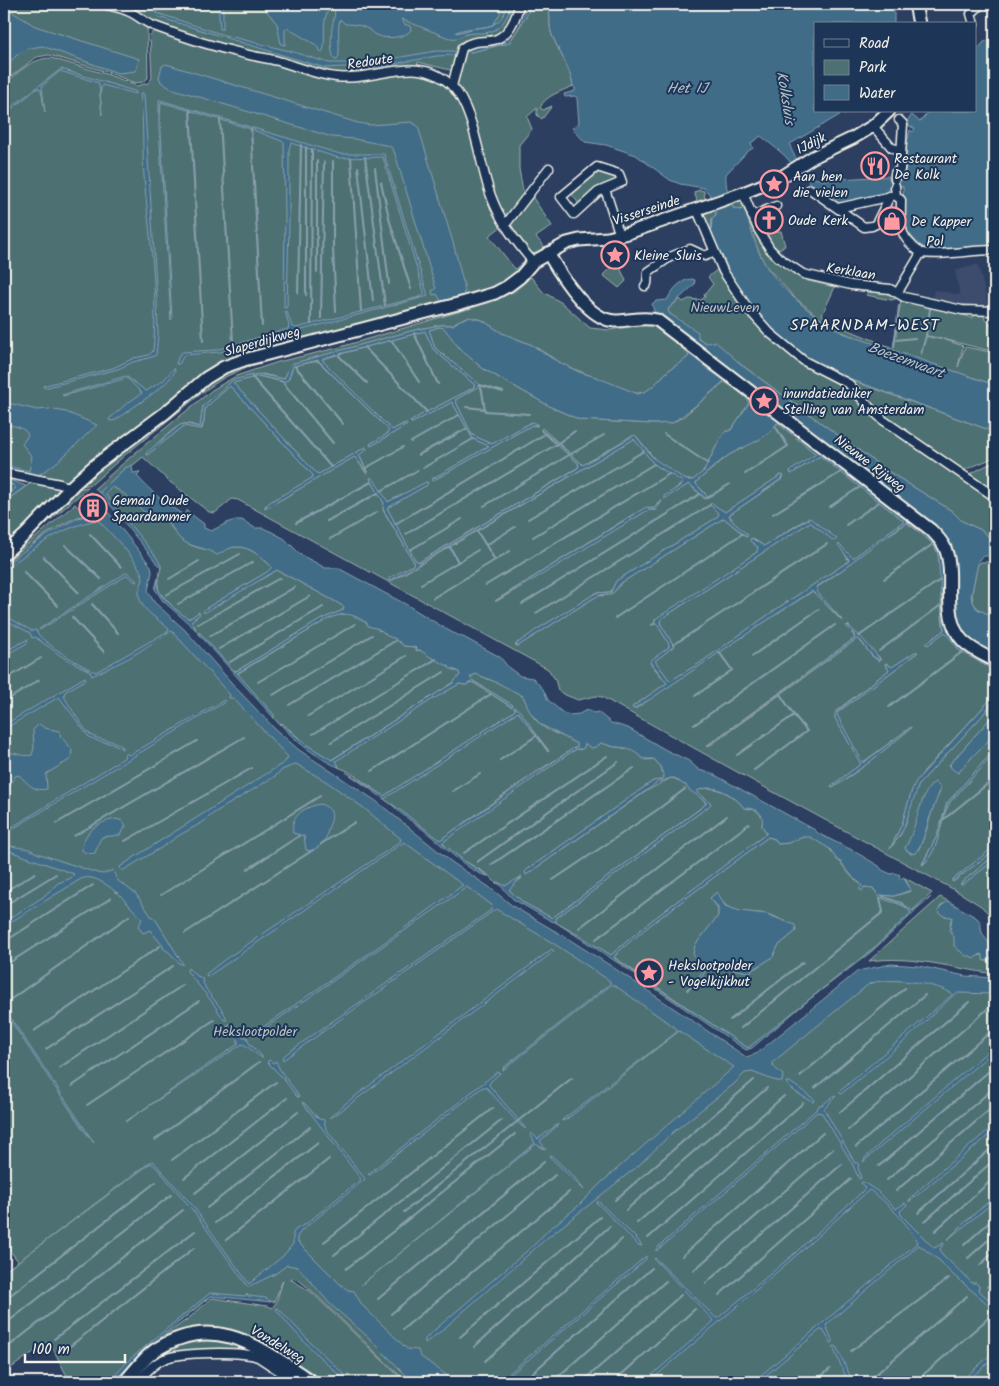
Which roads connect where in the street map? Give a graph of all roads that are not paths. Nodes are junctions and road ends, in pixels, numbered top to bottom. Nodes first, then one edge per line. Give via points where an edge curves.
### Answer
1 (103, 4) edge
2 (519, 4) edge
3 (915, 4) edge
4 (975, 4) edge
5 (919, 22) edge
6 (973, 22) edge
7 (452, 86) junction
8 (888, 112) edge
9 (899, 120) dead end
10 (873, 126) junction
11 (901, 150) junction
12 (550, 168) dead end
13 (605, 189) junction
14 (810, 189) dead end
15 (739, 194) junction
16 (893, 196) junction
17 (712, 204) joint
18 (776, 206) dead end
19 (838, 208) junction
20 (697, 210) junction
21 (752, 216) junction
22 (505, 225) junction
23 (620, 236) junction
24 (995, 250) edge
25 (714, 252) junction
26 (548, 253) junction
27 (921, 253) junction
28 (534, 262) junction
29 (645, 286) dead end
30 (898, 292) junction
31 (995, 311) edge
32 (4, 473) edge
33 (70, 488) junction
34 (995, 497) edge
35 (4, 554) edge
36 (995, 661) edge
37 (125, 1382) edge
38 (137, 1382) edge
39 (296, 1382) edge
40 (312, 1382) edge

1 - 7 street, Redoute via 125,10 156,27 239,53 330,76 347,78 416,69 433,73
2 - 7 street via 516,18 502,37 470,43 462,48
3 - 5 street
4 - 6 street via 978,7 971,14
7 - 22 street, Redoute via 464,105 489,190
8 - 10 street, IJdijk
9 - 11 street via 903,124
10 - 11 street via 892,148
10 - 15 street, IJdijk via 783,176
11 - 16 street
12 - 22 street
13 - 13 street via 622,182 619,174 597,166 560,197 574,214
13 - 23 street
14 - 19 street
15 - 17 street, IJdijk
15 - 21 street, Kerklaan
16 - 19 street
16 - 19 street via 872,226 862,226
16 - 27 street via 901,200 901,230
17 - 20 street, Visserseinde
18 - 21 street
20 - 23 street, Visserseinde
20 - 25 street
21 - 30 street, Kerklaan via 770,249 803,274
22 - 28 street, Redoute
23 - 26 street, Visserseinde via 571,241
24 - 27 street, Pol via 936,255
25 - 29 street via 705,256 690,249 670,257 648,272
25 - 34 street via 746,305 770,333 804,360 849,384 883,420
26 - 28 street, Slaperdijkweg
26 - 36 street, Nieuwe Rijweg via 575,293 600,316 612,321 648,317 657,320 931,530 947,553 950,613 954,626 970,647
27 - 30 street, Pol
28 - 33 street, Slaperdijkweg via 516,280 488,295 224,367
30 - 31 street, Kerklaan via 962,310
32 - 33 street
33 - 35 street, Slaperdijkweg
37 - 40 main road, Vondelweg via 152,1352 168,1343 189,1336 213,1334 248,1342
38 - 39 street, Vondelweg via 165,1358 234,1353 258,1357

